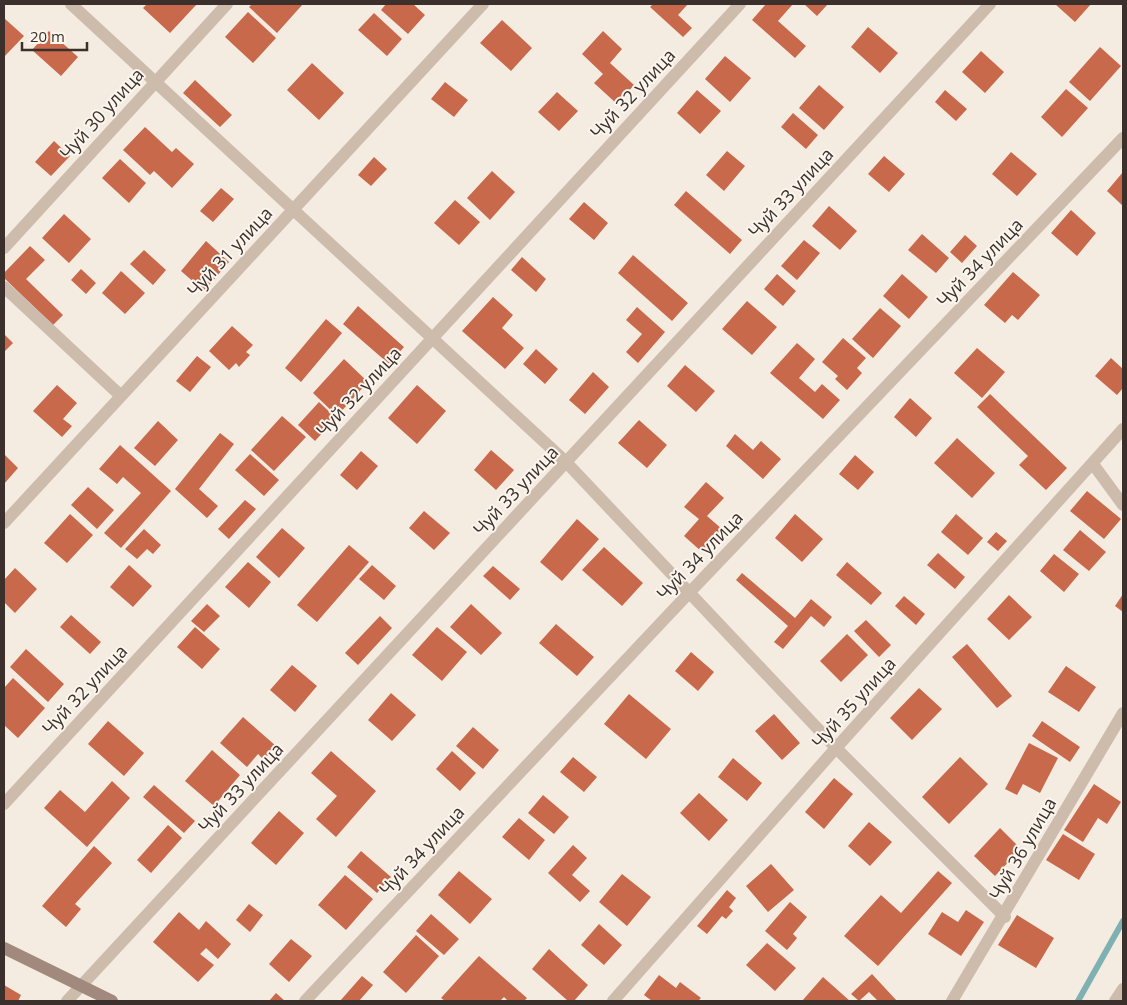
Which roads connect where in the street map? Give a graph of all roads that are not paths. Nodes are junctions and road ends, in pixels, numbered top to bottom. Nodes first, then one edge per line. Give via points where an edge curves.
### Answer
1 (71, 4) edge
2 (227, 4) edge
3 (483, 4) edge
4 (740, 4) edge
5 (990, 4) edge
6 (155, 82) junction
7 (1123, 138) edge
8 (293, 210) junction
9 (4, 248) edge
10 (4, 287) edge
11 (432, 338) junction
12 (121, 396) junction
13 (1123, 429) edge
14 (566, 462) junction
15 (1094, 464) junction
16 (1123, 505) edge
17 (4, 523) edge
18 (689, 593) junction
19 (1123, 713) edge
20 (836, 748) junction
21 (4, 804) edge
22 (1005, 917) junction
23 (4, 948) edge
24 (82, 986) junction
25 (1123, 989) edge
26 (67, 1001) edge
27 (112, 1001) edge
28 (305, 1001) edge
29 (613, 1001) edge
30 (952, 1001) edge
31 (1115, 1001) edge

1 - 6 street
2 - 6 street, Чуй 30 улица
3 - 8 street, Чуй 31 улица
4 - 11 street, Чуй 32 улица
5 - 14 street, Чуй 33 улица
6 - 8 street
6 - 9 street, Чуй 30 улица
7 - 18 street, Чуй 34 улица
8 - 11 street
8 - 12 street, Чуй 31 улица
10 - 12 street
11 - 14 street
11 - 21 street, Чуй 32 улица
12 - 17 street, Чуй 31 улица
13 - 15 street, Чуй 35 улица
14 - 18 street
14 - 24 street, Чуй 33 улица
15 - 16 street
15 - 20 street, Чуй 35 улица
18 - 20 street
18 - 28 street, Чуй 34 улица
19 - 22 street, Чуй 36 улица
20 - 22 street
20 - 29 street, Чуй 35 улица
22 - 30 street, Чуй 36 улица
23 - 24 street
24 - 26 street, Чуй 33 улица
24 - 27 street
25 - 31 street

